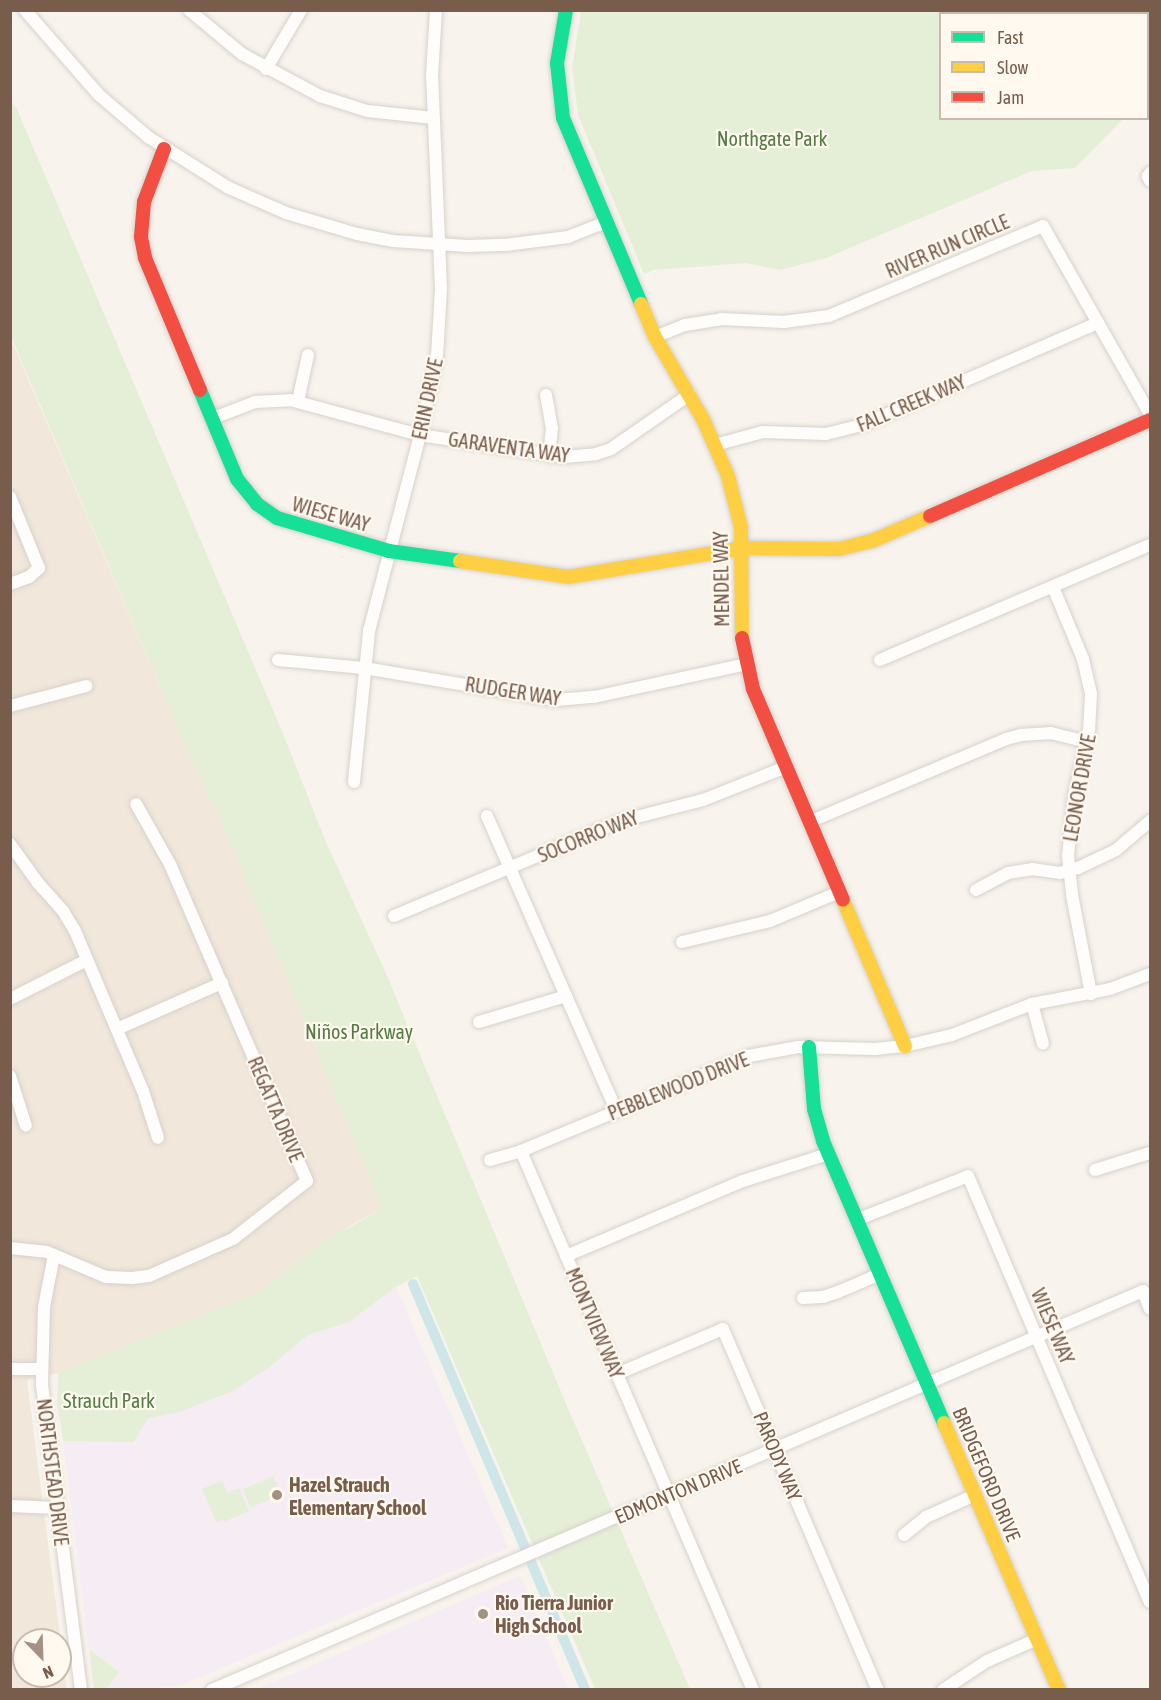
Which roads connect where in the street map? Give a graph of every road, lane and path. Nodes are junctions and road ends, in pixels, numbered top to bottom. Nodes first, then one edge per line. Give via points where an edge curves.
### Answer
1 (25, 10) edge
2 (189, 10) edge
3 (302, 10) edge
4 (436, 10) edge
5 (566, 10) edge
6 (266, 69) junction
7 (434, 118) junction
8 (164, 149) junction
9 (1150, 173) edge
10 (1150, 182) edge
11 (606, 222) junction
12 (439, 245) junction
13 (1098, 323) junction
14 (655, 337) junction
15 (308, 355) dead end
16 (690, 394) junction
17 (546, 395) dead end
18 (298, 401) junction
19 (1150, 414) edge
20 (211, 420) junction
21 (1150, 420) edge
22 (420, 435) junction
23 (715, 446) junction
24 (549, 456) junction
25 (10, 497) edge
26 (1150, 545) edge
27 (743, 548) junction
28 (389, 551) junction
29 (10, 584) edge
30 (1053, 587) junction
31 (278, 660) dead end
32 (880, 660) dead end
33 (746, 664) junction
34 (364, 668) junction
35 (86, 686) dead end
36 (10, 706) edge
37 (1086, 742) junction
38 (786, 768) junction
39 (354, 782) dead end
40 (136, 804) dead end
41 (486, 816) dead end
42 (1150, 820) edge
43 (809, 822) junction
44 (10, 844) edge
45 (511, 868) junction
46 (1069, 870) junction
47 (976, 890) dead end
48 (839, 892) junction
49 (394, 916) dead end
50 (682, 942) dead end
51 (87, 960) junction
52 (1150, 974) edge
53 (222, 983) junction
54 (1091, 994) junction
55 (566, 996) junction
56 (10, 999) edge
57 (1032, 1004) junction
58 (479, 1022) dead end
59 (117, 1029) junction
60 (1043, 1044) dead end
61 (905, 1046) junction
62 (809, 1047) junction
63 (10, 1076) edge
64 (616, 1110) junction
65 (26, 1126) dead end
66 (158, 1138) dead end
67 (521, 1151) junction
68 (1150, 1153) edge
69 (828, 1154) junction
70 (490, 1160) dead end
71 (1095, 1170) dead end
72 (856, 1220) junction
73 (10, 1248) edge
74 (54, 1255) junction
75 (566, 1256) junction
76 (880, 1274) junction
77 (803, 1298) dead end
78 (1150, 1309) edge
79 (1036, 1336) junction
80 (10, 1368) edge
81 (41, 1369) junction
82 (617, 1374) junction
83 (926, 1382) junction
84 (775, 1450) junction
85 (671, 1494) junction
86 (975, 1495) junction
87 (10, 1506) edge
88 (57, 1508) junction
89 (904, 1535) dead end
90 (1150, 1602) edge
91 (1037, 1639) junction
92 (81, 1689) edge
93 (212, 1689) edge
94 (753, 1689) edge
95 (878, 1689) edge
96 (943, 1689) edge
97 (1059, 1689) edge

1 - 8 street via 99,95
2 - 6 street
3 - 6 street
4 - 7 street, ERIN DRIVE via 432,51
5 - 11 street, MENDEL WAY via 557,63 559,100 569,136
6 - 7 street via 341,104 393,115
7 - 12 street, ERIN DRIVE
8 - 12 street via 227,187 286,213 357,234
8 - 20 street, WIESE WAY via 144,202 141,237 145,258
9 - 10 street
11 - 12 street via 568,237 542,241
11 - 14 street, MENDEL WAY
12 - 22 street, ERIN DRIVE via 438,345
13 - 14 street, RIVER RUN CIRCLE via 1043,226 829,316 784,322 721,319
13 - 19 street, RIVER RUN CIRCLE
13 - 23 street, FALL CREEK WAY via 844,431 763,432
14 - 16 street, MENDEL WAY
15 - 18 street
16 - 23 street, MENDEL WAY
16 - 24 street, GARAVENTA WAY via 625,442 580,456
17 - 24 street via 552,428
18 - 20 street, GARAVENTA WAY via 255,402
18 - 22 street, GARAVENTA WAY
20 - 28 street, WIESE WAY via 237,479 270,514 292,524
21 - 27 street via 855,546 822,551
22 - 24 street, GARAVENTA WAY
22 - 28 street, ERIN DRIVE
23 - 27 street, MENDEL WAY via 734,493
25 - 29 street via 39,568 29,577
26 - 30 street
27 - 28 street, WIESE WAY via 568,576
27 - 33 street, MENDEL WAY via 740,610
28 - 34 street, ERIN DRIVE
30 - 32 street
30 - 37 street, LEONOR DRIVE via 1089,680 1091,716
31 - 34 street, RUDGER WAY
33 - 34 street, RUDGER WAY via 594,697 556,700
33 - 38 street, MENDEL WAY
34 - 39 street, ERIN DRIVE
35 - 36 street
37 - 43 street via 1051,733 1006,739
37 - 46 street, LEONOR DRIVE via 1069,826
38 - 43 street, MENDEL WAY
38 - 45 street, SOCORRO WAY via 710,798 621,821
40 - 53 street, REGATTA DRIVE via 171,866
41 - 45 street
42 - 46 street via 1109,855
43 - 48 street, MENDEL WAY
44 - 51 street via 63,911
45 - 49 street, SOCORRO WAY
45 - 55 street
46 - 47 street via 1008,873
46 - 54 street, LEONOR DRIVE
48 - 50 street via 761,923
48 - 61 street, MENDEL WAY
51 - 56 street
51 - 59 street
52 - 54 street, PEBBLEWOOD DRIVE
53 - 59 street
53 - 74 street, REGATTA DRIVE via 307,1180 233,1239 149,1276 106,1277
54 - 57 street, PEBBLEWOOD DRIVE
55 - 58 street
55 - 64 street
57 - 60 street
57 - 61 street, PEBBLEWOOD DRIVE via 952,1035
59 - 66 street
61 - 62 street, PEBBLEWOOD DRIVE
62 - 64 street, PEBBLEWOOD DRIVE via 749,1056
62 - 69 street, BRIDGEFORD DRIVE via 814,1109
63 - 65 street
64 - 67 street, PEBBLEWOOD DRIVE
67 - 70 street, PEBBLEWOOD DRIVE
67 - 75 street, MONTVIEW WAY
68 - 71 street
69 - 72 street, BRIDGEFORD DRIVE
69 - 75 street via 742,1181
72 - 76 street, BRIDGEFORD DRIVE
72 - 79 street, WIESE WAY via 968,1176
73 - 74 street, REGATTA DRIVE
74 - 81 street, NORTHSTEAD DRIVE via 44,1307
75 - 82 street, MONTVIEW WAY
76 - 77 street via 823,1297
76 - 83 street, BRIDGEFORD DRIVE
78 - 79 street, EDMONTON DRIVE via 1143,1291
79 - 83 street, EDMONTON DRIVE
79 - 90 street, WIESE WAY
80 - 81 street
81 - 88 street, NORTHSTEAD DRIVE
82 - 84 street, PARODY WAY via 723,1329
82 - 85 street, MONTVIEW WAY
83 - 84 street, EDMONTON DRIVE
83 - 86 street, BRIDGEFORD DRIVE
84 - 85 street, EDMONTON DRIVE
84 - 95 street, PARODY WAY
85 - 93 street, EDMONTON DRIVE
85 - 94 street, MONTVIEW WAY
86 - 89 street via 926,1517
86 - 91 street, BRIDGEFORD DRIVE
87 - 88 street
88 - 92 street, NORTHSTEAD DRIVE
91 - 96 street via 987,1660
91 - 97 street, BRIDGEFORD DRIVE

